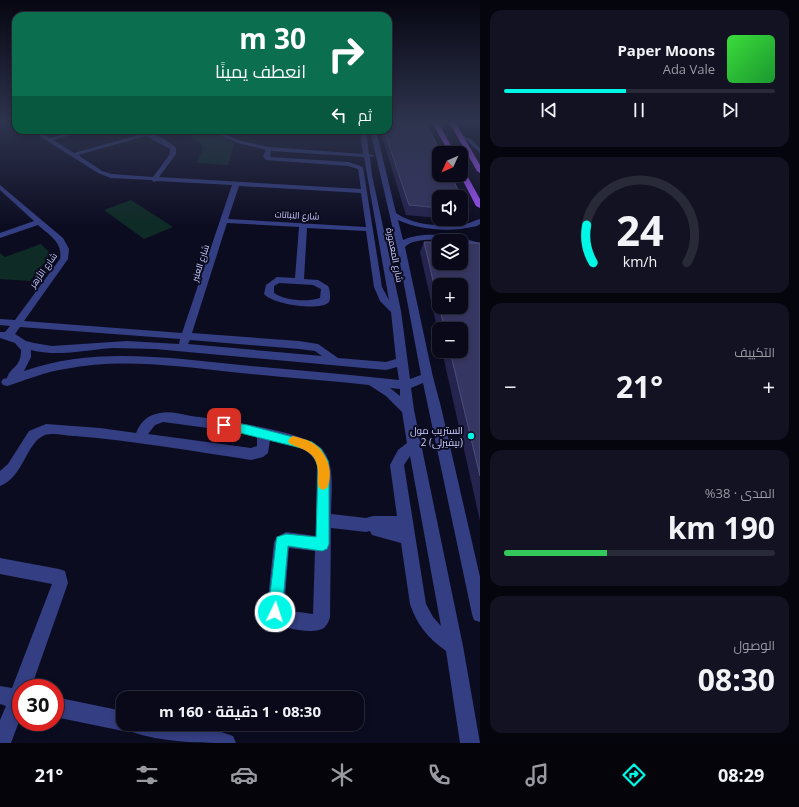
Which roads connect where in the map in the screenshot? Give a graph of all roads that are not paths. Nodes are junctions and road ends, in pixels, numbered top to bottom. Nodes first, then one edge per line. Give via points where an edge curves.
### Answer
1 (76, 157) edge
2 (170, 157) edge
3 (266, 157) edge
4 (364, 157) edge
5 (379, 157) edge
6 (472, 157) edge
7 (480, 171) edge
8 (366, 175) junction
9 (154, 180) junction
10 (467, 182) edge
11 (236, 184) junction
12 (0, 188) edge
13 (372, 188) junction
14 (386, 189) junction
15 (363, 191) junction
16 (480, 206) edge
17 (393, 214) junction
18 (224, 221) junction
19 (480, 221) edge
20 (39, 222) junction
21 (303, 225) junction
22 (425, 225) junction
23 (432, 225) edge
24 (449, 226) edge
25 (468, 226) edge
26 (369, 229) junction
27 (452, 234) edge
28 (0, 236) edge
29 (428, 238) junction
30 (432, 238) edge
31 (468, 243) edge
32 (480, 245) edge
33 (401, 247) junction
34 (389, 274) junction
35 (407, 276) junction
36 (299, 281) junction
37 (396, 311) junction
38 (0, 322) edge
39 (16, 324) junction
40 (4, 336) edge
41 (184, 342) junction
42 (24, 344) junction
43 (403, 360) junction
44 (427, 377) junction
45 (362, 380) junction
46 (3, 384) edge
47 (406, 385) junction
48 (408, 410) junction
49 (264, 434) junction
50 (140, 438) junction
51 (414, 445) junction
52 (0, 480) edge
53 (322, 520) junction
54 (405, 522) junction
55 (366, 525) junction
56 (408, 538) junction
57 (322, 544) junction
58 (0, 566) edge
59 (480, 614) edge
60 (454, 646) junction
61 (22, 679) edge
62 (12, 706) edge
63 (64, 709) edge
64 (116, 720) edge
65 (169, 731) edge
66 (0, 743) edge
67 (226, 743) edge
68 (470, 743) edge

1 - 9 street via 111,176
2 - 9 street
3 - 8 street via 268,159 354,165 361,168
4 - 8 street, شارع المعمورة
5 - 14 street, شارع المعمورة
6 - 7 main road
8 - 13 street, شارع المعمورة
8 - 15 street
9 - 11 street
10 - 16 main road
11 - 15 street
11 - 18 street, شارع العنبر
12 - 20 street, شارع الأزهر via 8,198
13 - 14 street
13 - 34 street, شارع المعمورة
14 - 17 street, شارع المعمورة
15 - 26 street
17 - 22 street via 410,223
17 - 33 street, شارع المعمورة
18 - 21 street, شارع النباتات
18 - 41 street, شارع العنبر
19 - 25 street
20 - 28 street
20 - 39 street, شارع الأزهر via 63,244 66,253
21 - 26 street, شارع النباتات
21 - 36 street
22 - 23 street
22 - 29 street via 423,232
24 - 27 street
26 - 37 street via 378,287 383,299
29 - 30 street
29 - 33 street via 410,240
31 - 32 street
33 - 35 street, شارع المعمورة
34 - 35 street
34 - 37 street, شارع المعمورة
35 - 44 street, شارع المعمورة
36 - 36 street via 274,281 270,285 269,294 281,300 316,303 325,300 325,288 315,282
37 - 43 street, شارع المعمورة
38 - 39 street
39 - 40 street, شارع الأزهر
39 - 41 street
40 - 42 street via 14,337
41 - 42 street via 50,350
41 - 43 street via 386,366
42 - 46 street via 27,352 25,362 18,372
43 - 47 street, شارع المعمورة
44 - 47 street
44 - 59 street, شارع المعمورة
45 - 46 street via 164,361 108,359 46,368
45 - 47 street
45 - 48 street via 378,385
47 - 48 street, شارع المعمورة
48 - 51 street, شارع المعمورة
49 - 50 street via 238,427 163,417 147,424
49 - 50 street via 263,449 254,454
49 - 53 street via 308,445 320,457 324,470
50 - 52 street via 46,428 33,435 13,468
51 - 54 street via 403,454 397,466
51 - 60 street, شارع المعمورة
53 - 55 street
53 - 57 street
54 - 55 street
54 - 56 street
55 - 56 street
56 - 60 street via 422,618 437,635
57 - 57 street via 286,540 282,542 275,608 275,612 281,618 313,623 320,620
58 - 61 street via 59,577 60,583
60 - 68 street, شارع المعمورة
62 - 66 street
63 - 64 street
65 - 67 street

